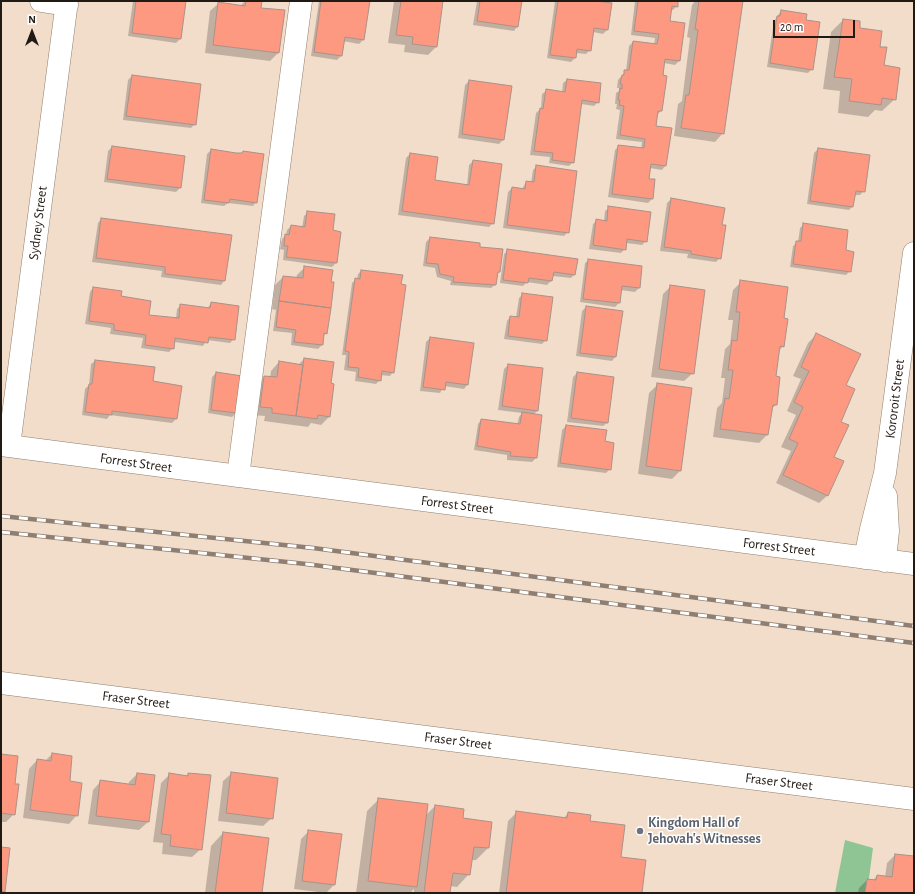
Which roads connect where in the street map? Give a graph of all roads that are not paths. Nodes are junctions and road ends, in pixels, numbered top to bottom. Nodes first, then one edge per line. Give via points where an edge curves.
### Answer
1 (41, 1) edge
2 (301, 1) edge
3 (67, 3) edge
4 (914, 253) edge
5 (5, 445) edge
6 (238, 476) junction
7 (875, 559) junction
8 (914, 564) edge
9 (1, 683) edge
10 (914, 800) edge

1 - 3 street
2 - 6 street
3 - 5 street, Sydney Street
4 - 7 street, Kororoit Street via 885,473 870,529
5 - 6 street, Forrest Street
6 - 7 street, Forrest Street
7 - 8 street, Forrest Street
9 - 10 street, Fraser Street

